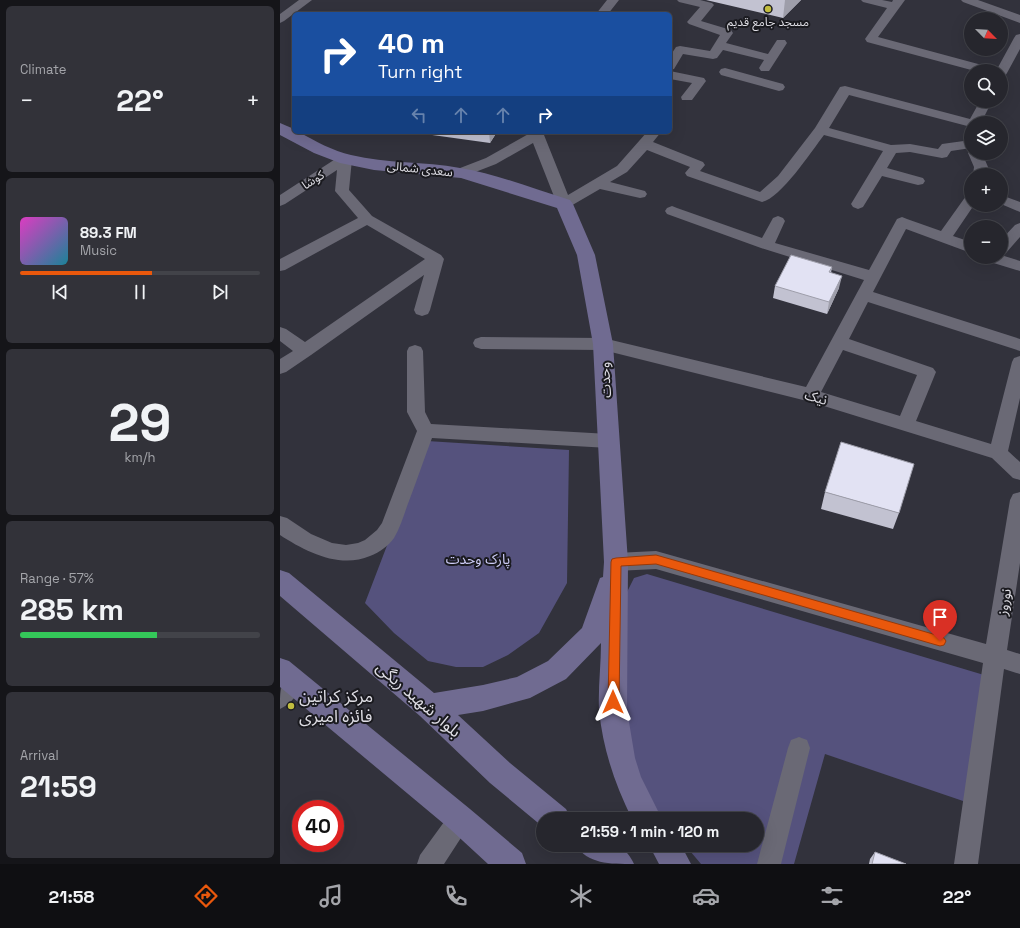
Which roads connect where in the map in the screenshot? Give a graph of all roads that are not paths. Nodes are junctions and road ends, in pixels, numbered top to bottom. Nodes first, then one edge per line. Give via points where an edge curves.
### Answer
1 (306, 0) edge
2 (613, 0) edge
3 (683, 0) edge
4 (867, 0) edge
5 (967, 0) edge
6 (896, 3) edge
7 (604, 12) edge
8 (1020, 18) edge
9 (280, 19) edge
10 (1020, 38) edge
11 (781, 43) dead end
12 (719, 45) junction
13 (770, 58) junction
14 (672, 62) edge
15 (964, 64) edge
16 (1006, 64) edge
17 (725, 72) dead end
18 (672, 75) edge
19 (759, 81) junction
20 (779, 86) dead end
21 (687, 97) dead end
22 (964, 121) edge
23 (280, 128) edge
24 (821, 130) junction
25 (538, 134) edge
26 (652, 134) edge
27 (645, 144) junction
28 (964, 144) edge
29 (891, 149) junction
30 (345, 159) junction
31 (878, 170) junction
32 (460, 173) junction
33 (918, 181) dead end
34 (599, 184) junction
35 (640, 194) dead end
36 (280, 201) edge
37 (1008, 202) edge
38 (564, 204) junction
39 (858, 204) dead end
40 (1020, 207) edge
41 (964, 209) edge
42 (672, 211) dead end
43 (367, 219) junction
44 (778, 221) dead end
45 (1020, 228) edge
46 (945, 237) junction
47 (1008, 241) edge
48 (766, 245) junction
49 (964, 245) edge
50 (436, 259) junction
51 (1008, 262) edge
52 (280, 266) edge
53 (1020, 266) edge
54 (873, 277) junction
55 (864, 296) junction
56 (422, 310) dead end
57 (280, 333) edge
58 (838, 342) junction
59 (481, 343) dead end
60 (603, 344) junction
61 (1020, 345) edge
62 (305, 351) junction
63 (415, 351) dead end
64 (1020, 362) edge
65 (280, 368) edge
66 (811, 394) junction
67 (905, 425) junction
68 (426, 431) junction
69 (609, 441) junction
70 (998, 453) junction
71 (1020, 473) edge
72 (1020, 500) edge
73 (280, 524) edge
74 (616, 562) junction
75 (280, 581) edge
76 (995, 657) junction
77 (1020, 664) edge
78 (284, 684) edge
79 (430, 707) junction
80 (799, 748) dead end
81 (547, 812) edge
82 (644, 812) edge
83 (460, 819) junction
84 (602, 852) edge
85 (668, 852) edge
86 (429, 864) edge
87 (511, 864) edge
88 (620, 864) edge
89 (676, 864) edge
90 (769, 864) edge
91 (966, 864) edge

1 - 9 street
2 - 7 street
3 - 12 street via 708,5 693,22 727,33
4 - 6 street
5 - 8 street
6 - 15 street via 871,39
10 - 16 street
11 - 13 street
12 - 13 street
12 - 14 street via 713,55 680,50
13 - 19 street
17 - 19 street
18 - 21 street via 700,81
19 - 20 street
22 - 24 street via 845,90
23 - 30 street, سعدی شمالی via 301,141
24 - 27 street via 783,179 762,198 692,173 698,165
24 - 29 street
25 - 32 street via 491,161
25 - 38 street
26 - 27 street
27 - 34 street via 622,169
28 - 29 street via 947,147 942,154 910,148
29 - 31 street
30 - 32 street, سعدی شمالی
30 - 36 street, کوشا
30 - 43 street via 342,191
31 - 33 street
31 - 39 street
32 - 38 street, سعدی شمالی
34 - 35 street
34 - 38 street
37 - 40 street
38 - 60 street, وحدت via 586,255
41 - 46 street
42 - 48 street
43 - 50 street
43 - 52 street
44 - 48 street
45 - 47 street
46 - 49 street
46 - 54 street via 902,222
48 - 54 street
50 - 56 street
50 - 62 street
51 - 53 street
54 - 55 street
55 - 58 street
55 - 61 street
57 - 62 street
58 - 66 street
58 - 67 street via 927,372
59 - 60 street, نیک
60 - 66 street, نیک
60 - 69 street, وحدت
62 - 65 street
63 - 68 street via 416,412
64 - 70 street
66 - 67 street, نیک
67 - 70 street, نیک
68 - 69 street
68 - 73 street via 392,520 384,536 370,546 361,551 344,554 318,547
69 - 74 street, وحدت
70 - 71 street, نیک
72 - 76 street, نوروز
74 - 76 street via 656,560
74 - 79 street via 592,635 557,670 521,689
74 - 82 street, وحدت via 613,710 621,758
75 - 79 street, بلوار شهید ریگی
76 - 77 street
76 - 91 street, نوروز
78 - 83 street
79 - 81 street, بلوار شهید ریگی via 500,773
80 - 90 street
83 - 86 street
83 - 87 street
84 - 88 street
85 - 89 street

